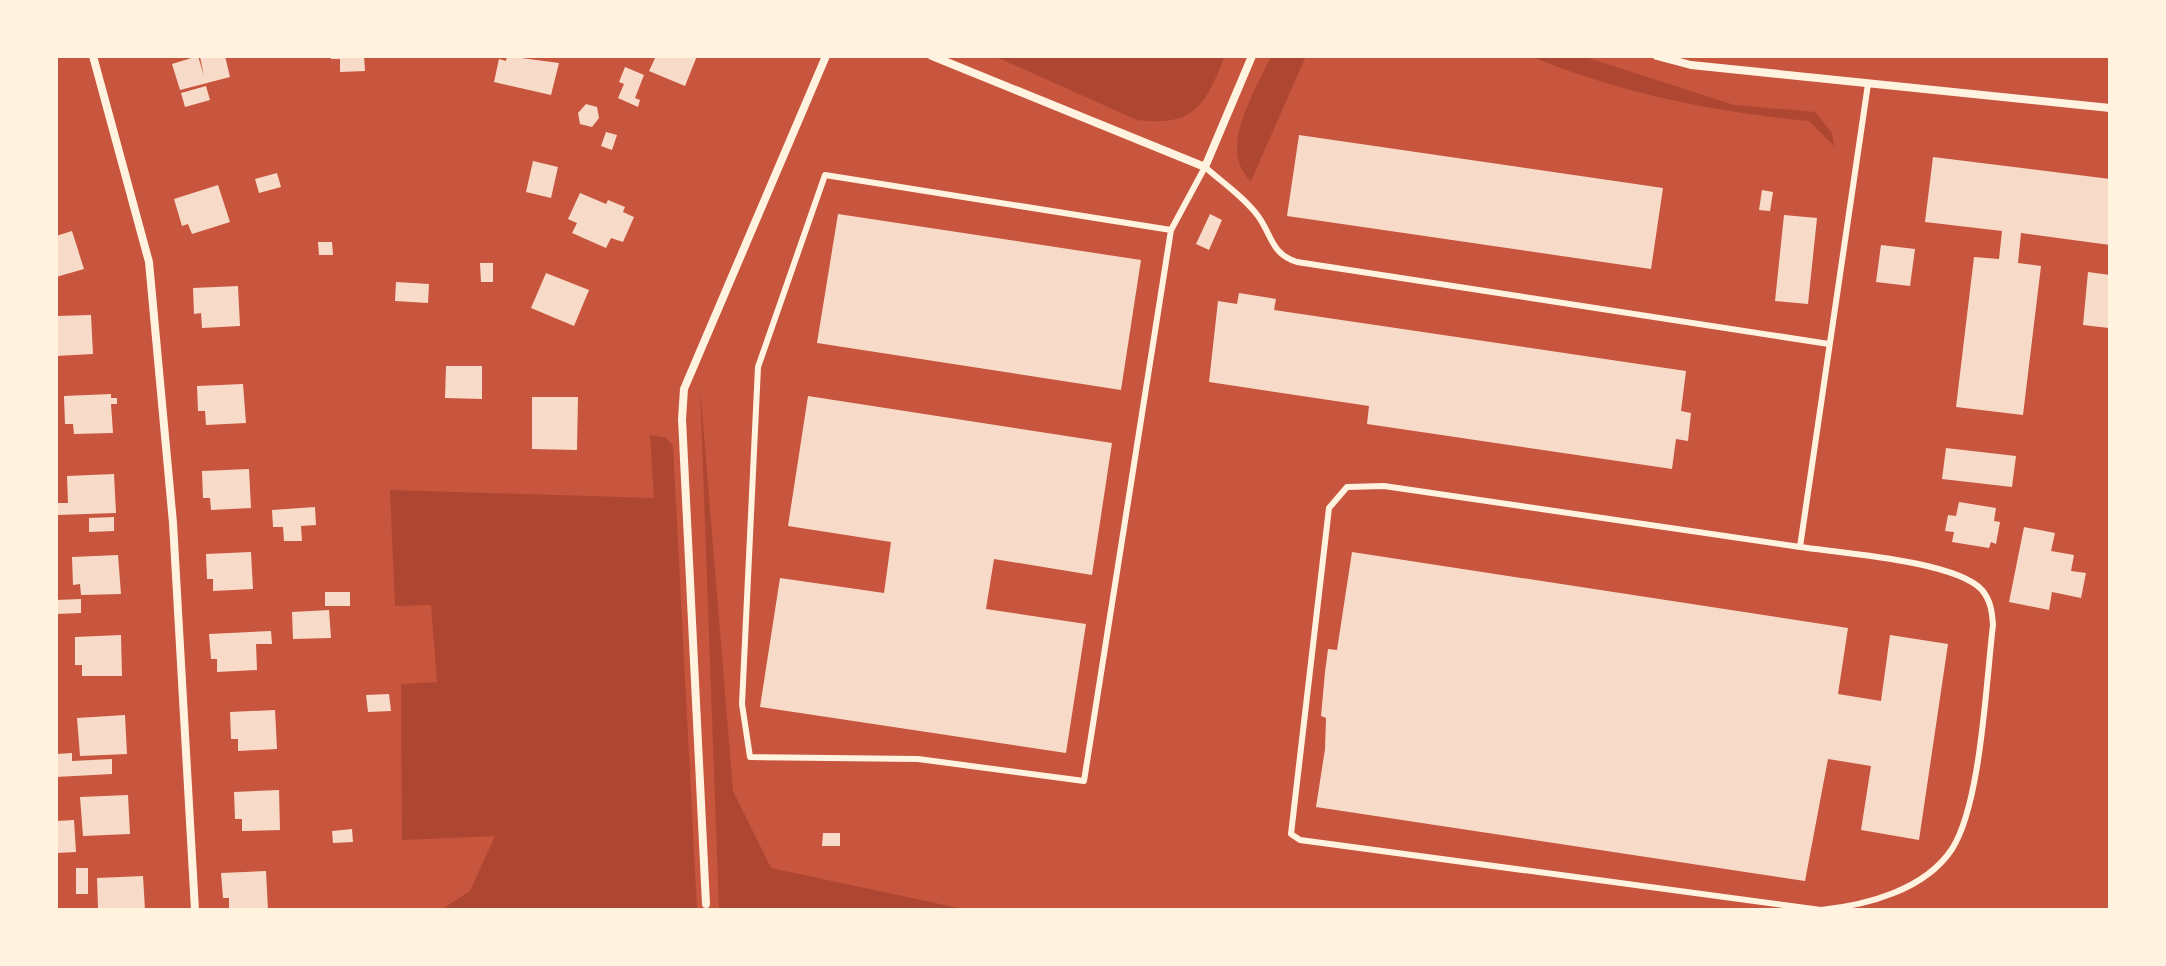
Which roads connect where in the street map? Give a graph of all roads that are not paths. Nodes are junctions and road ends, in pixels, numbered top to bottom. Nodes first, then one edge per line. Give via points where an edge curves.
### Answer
1 (93, 56) edge
2 (826, 56) edge
3 (932, 56) edge
4 (1252, 56) edge
5 (1657, 56) edge
6 (1868, 84) junction
7 (2110, 108) edge
8 (1205, 167) junction
9 (1171, 230) junction
10 (1829, 344) junction
11 (1800, 547) junction
12 (706, 907) edge
13 (195, 910) edge

1 - 13 street via 149,262 173,523
2 - 12 street via 684,389
3 - 8 street
4 - 8 street
5 - 6 street via 1691,65
6 - 7 street
6 - 10 lane
8 - 9 lane
8 - 10 lane via 1259,217 1283,258 1297,262
9 - 9 lane via 1084,781 918,759 750,757 742,704 758,367 825,175
10 - 11 lane
11 - 11 lane via 1384,486 1347,487 1329,508 1291,834 1300,840 1821,910 1872,902 1896,892 1950,852 1971,804 1993,625 1991,604 1981,589 1947,570

